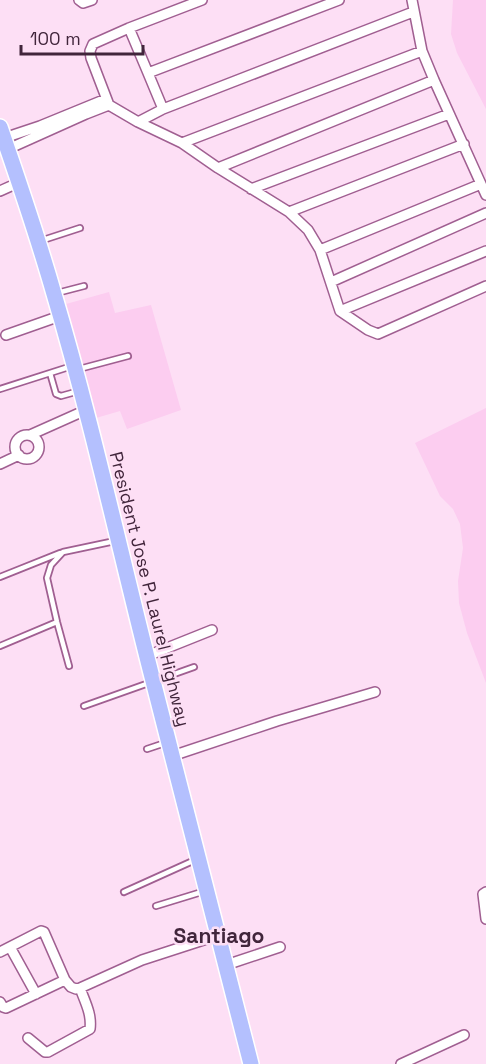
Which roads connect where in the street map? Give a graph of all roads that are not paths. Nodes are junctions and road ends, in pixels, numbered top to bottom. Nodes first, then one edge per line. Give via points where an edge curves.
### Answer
1 (79, 0) edge
2 (92, 0) edge
3 (202, 0) edge
4 (339, 0) edge
5 (412, 0) edge
6 (413, 12) junction
7 (129, 28) junction
8 (422, 51) junction
9 (148, 73) junction
10 (434, 81) junction
11 (107, 102) junction
12 (163, 109) junction
13 (449, 114) junction
14 (138, 122) junction
15 (4, 138) edge
16 (182, 143) junction
17 (464, 144) junction
18 (218, 168) junction
19 (20, 182) junction
20 (481, 184) junction
21 (251, 189) junction
22 (0, 191) edge
23 (486, 195) edge
24 (289, 212) junction
25 (486, 213) edge
26 (80, 228) dead end
27 (38, 241) junction
28 (320, 250) junction
29 (486, 251) edge
30 (331, 282) junction
31 (84, 286) dead end
32 (486, 286) edge
33 (54, 294) junction
34 (340, 311) junction
35 (60, 316) junction
36 (6, 335) dead end
37 (128, 356) dead end
38 (74, 367) junction
39 (50, 373) junction
40 (0, 389) edge
41 (81, 391) junction
42 (86, 410) junction
43 (30, 435) junction
44 (20, 455) junction
45 (0, 465) edge
46 (117, 541) junction
47 (63, 552) junction
48 (0, 577) edge
49 (57, 622) junction
50 (212, 630) dead end
51 (0, 646) edge
52 (147, 656) junction
53 (69, 666) dead end
54 (194, 667) dead end
55 (153, 682) junction
56 (375, 692) dead end
57 (84, 706) dead end
58 (147, 749) dead end
59 (170, 749) junction
60 (199, 858) junction
61 (207, 890) junction
62 (124, 892) dead end
63 (486, 892) edge
64 (156, 906) dead end
65 (486, 919) edge
66 (219, 935) junction
67 (10, 947) junction
68 (280, 947) dead end
69 (0, 952) edge
70 (226, 965) junction
71 (65, 980) junction
72 (80, 988) junction
73 (36, 994) junction
74 (0, 1002) edge
75 (464, 1035) dead end
76 (28, 1038) dead end
77 (251, 1064) edge
78 (401, 1064) edge

1 - 2 street
3 - 7 street
4 - 9 street
5 - 6 street
6 - 8 street
6 - 12 street
7 - 9 street
7 - 11 street via 93,44 90,51
8 - 10 street
8 - 16 street
9 - 12 street
10 - 13 street
10 - 18 street
11 - 14 street
11 - 15 street via 41,129
12 - 14 street
13 - 17 street
13 - 21 street
14 - 16 street
15 - 19 highway, President Jose P. Laurel Highway
16 - 18 street
17 - 20 street
17 - 24 street
18 - 21 street
19 - 22 street
19 - 27 highway, President Jose P. Laurel Highway
20 - 23 street
20 - 28 street
21 - 24 street
24 - 28 street via 308,230
25 - 30 street
26 - 27 lane
27 - 33 highway, President Jose P. Laurel Highway
28 - 30 street
29 - 34 street
30 - 34 street
31 - 33 lane
32 - 34 street via 378,334
33 - 35 highway, President Jose P. Laurel Highway
35 - 36 street
35 - 38 highway, President Jose P. Laurel Highway
37 - 38 lane
38 - 39 lane
38 - 41 highway, President Jose P. Laurel Highway
39 - 40 lane
39 - 41 lane via 56,394
41 - 42 highway, President Jose P. Laurel Highway
42 - 43 street
42 - 46 highway, President Jose P. Laurel Highway
43 - 44 street via 17,441 15,448
43 - 44 street via 37,439 39,451 29,459
44 - 45 street
46 - 47 lane
46 - 52 highway, President Jose P. Laurel Highway
47 - 48 lane
47 - 49 lane via 51,565 47,578
49 - 51 lane
49 - 53 lane
50 - 52 street
52 - 55 highway, President Jose P. Laurel Highway
54 - 55 lane
55 - 57 lane
55 - 59 highway, President Jose P. Laurel Highway
56 - 59 street
58 - 59 lane
59 - 60 highway, President Jose P. Laurel Highway
60 - 61 highway, President Jose P. Laurel Highway
60 - 62 lane
61 - 64 lane
61 - 66 highway, President Jose P. Laurel Highway
63 - 65 street
66 - 70 highway, President Jose P. Laurel Highway
66 - 72 street via 142,960
67 - 69 street
67 - 71 street via 44,932
67 - 73 street
68 - 70 street
70 - 77 highway, President Jose P. Laurel Highway
71 - 72 street via 76,990
71 - 73 street
72 - 76 street via 90,1011 90,1029 48,1052
73 - 74 street via 6,1008
75 - 78 street

